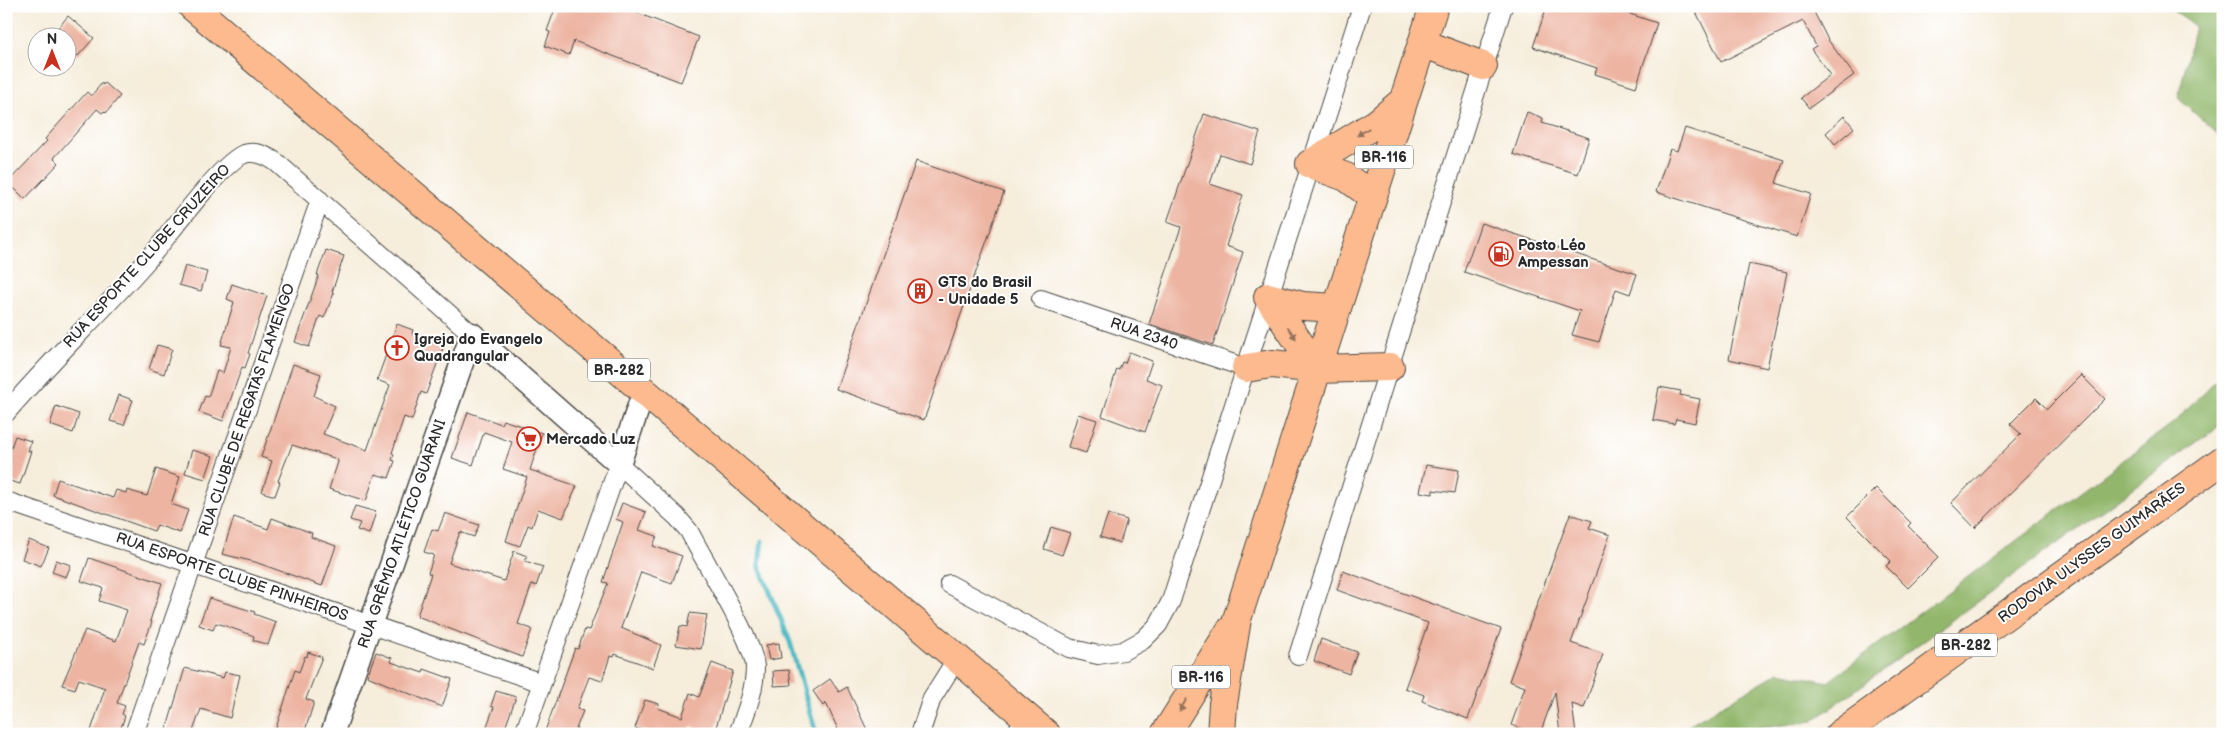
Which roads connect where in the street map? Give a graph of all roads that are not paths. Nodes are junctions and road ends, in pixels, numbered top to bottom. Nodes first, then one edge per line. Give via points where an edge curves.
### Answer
1 (192, 6) edge
2 (1362, 6) edge
3 (1434, 6) edge
4 (1503, 6) edge
5 (1422, 43) junction
6 (1483, 66) junction
7 (1402, 102) junction
8 (1310, 164) junction
9 (1372, 196) junction
10 (320, 200) junction
11 (1268, 297) junction
12 (1041, 299) dead end
13 (1337, 308) junction
14 (472, 334) junction
15 (1390, 367) junction
16 (1246, 368) junction
17 (1317, 369) junction
18 (644, 392) junction
19 (6, 413) edge
20 (2223, 460) edge
21 (619, 464) junction
22 (6, 500) edge
23 (193, 564) junction
24 (949, 584) dead end
25 (1237, 619) junction
26 (370, 625) junction
27 (1298, 656) dead end
28 (957, 658) junction
29 (542, 683) junction
30 (1030, 728) edge
31 (134, 734) edge
32 (332, 734) edge
33 (524, 734) edge
34 (738, 734) edge
35 (920, 734) edge
36 (1165, 734) edge
37 (1221, 734) edge
38 (1840, 734) edge

1 - 18 highway, BR-282
2 - 8 street
3 - 5 highway, BR-116
4 - 6 street
5 - 6 highway
5 - 7 highway, BR-116
6 - 15 street
7 -> 8 highway via 1377,123
7 - 9 highway, BR-116
8 - 9 highway via 1346,177
8 - 11 street
9 - 13 highway, BR-116
10 - 14 street
10 - 19 street, RUA ESPORTE CLUBE CRUZEIRO via 276,162 254,152 244,154 221,172 149,259
10 - 23 street, RUA CLUBE DE REGATAS FLAMENGO
11 - 13 highway via 1303,306
11 - 16 street
11 -> 17 highway
12 - 16 street, RUA 2340
13 - 17 highway, BR-116
14 - 21 street
14 - 26 street, RUA GRÊMIO ATLÉTICO GUARANI
15 - 17 highway
15 - 27 street
16 - 17 highway via 1272,364
16 - 24 street via 1171,601 1158,625 1143,640 1123,651 1098,654 1069,648
17 - 25 highway, BR-116
18 - 21 street
18 - 28 highway, BR-282
20 - 38 highway, RODOVIA ULYSSES GUIMARÃES / BR-282
21 - 29 street
21 - 34 street via 689,531 749,644 755,665 753,692
22 - 23 street, RUA ESPORTE CLUBE PINHEIROS
23 - 26 street, RUA ESPORTE CLUBE PINHEIROS
23 - 31 street, RUA CLUBE DE REGATAS FLAMENGO
25 -> 36 highway, BR-116
25 - 37 highway, BR-116
26 - 29 street, RUA ESPORTE CLUBE PINHEIROS
26 - 32 street, RUA GRÊMIO ATLÉTICO GUARANI
28 - 30 highway, BR-282
28 - 35 street via 932,698
29 - 33 street

